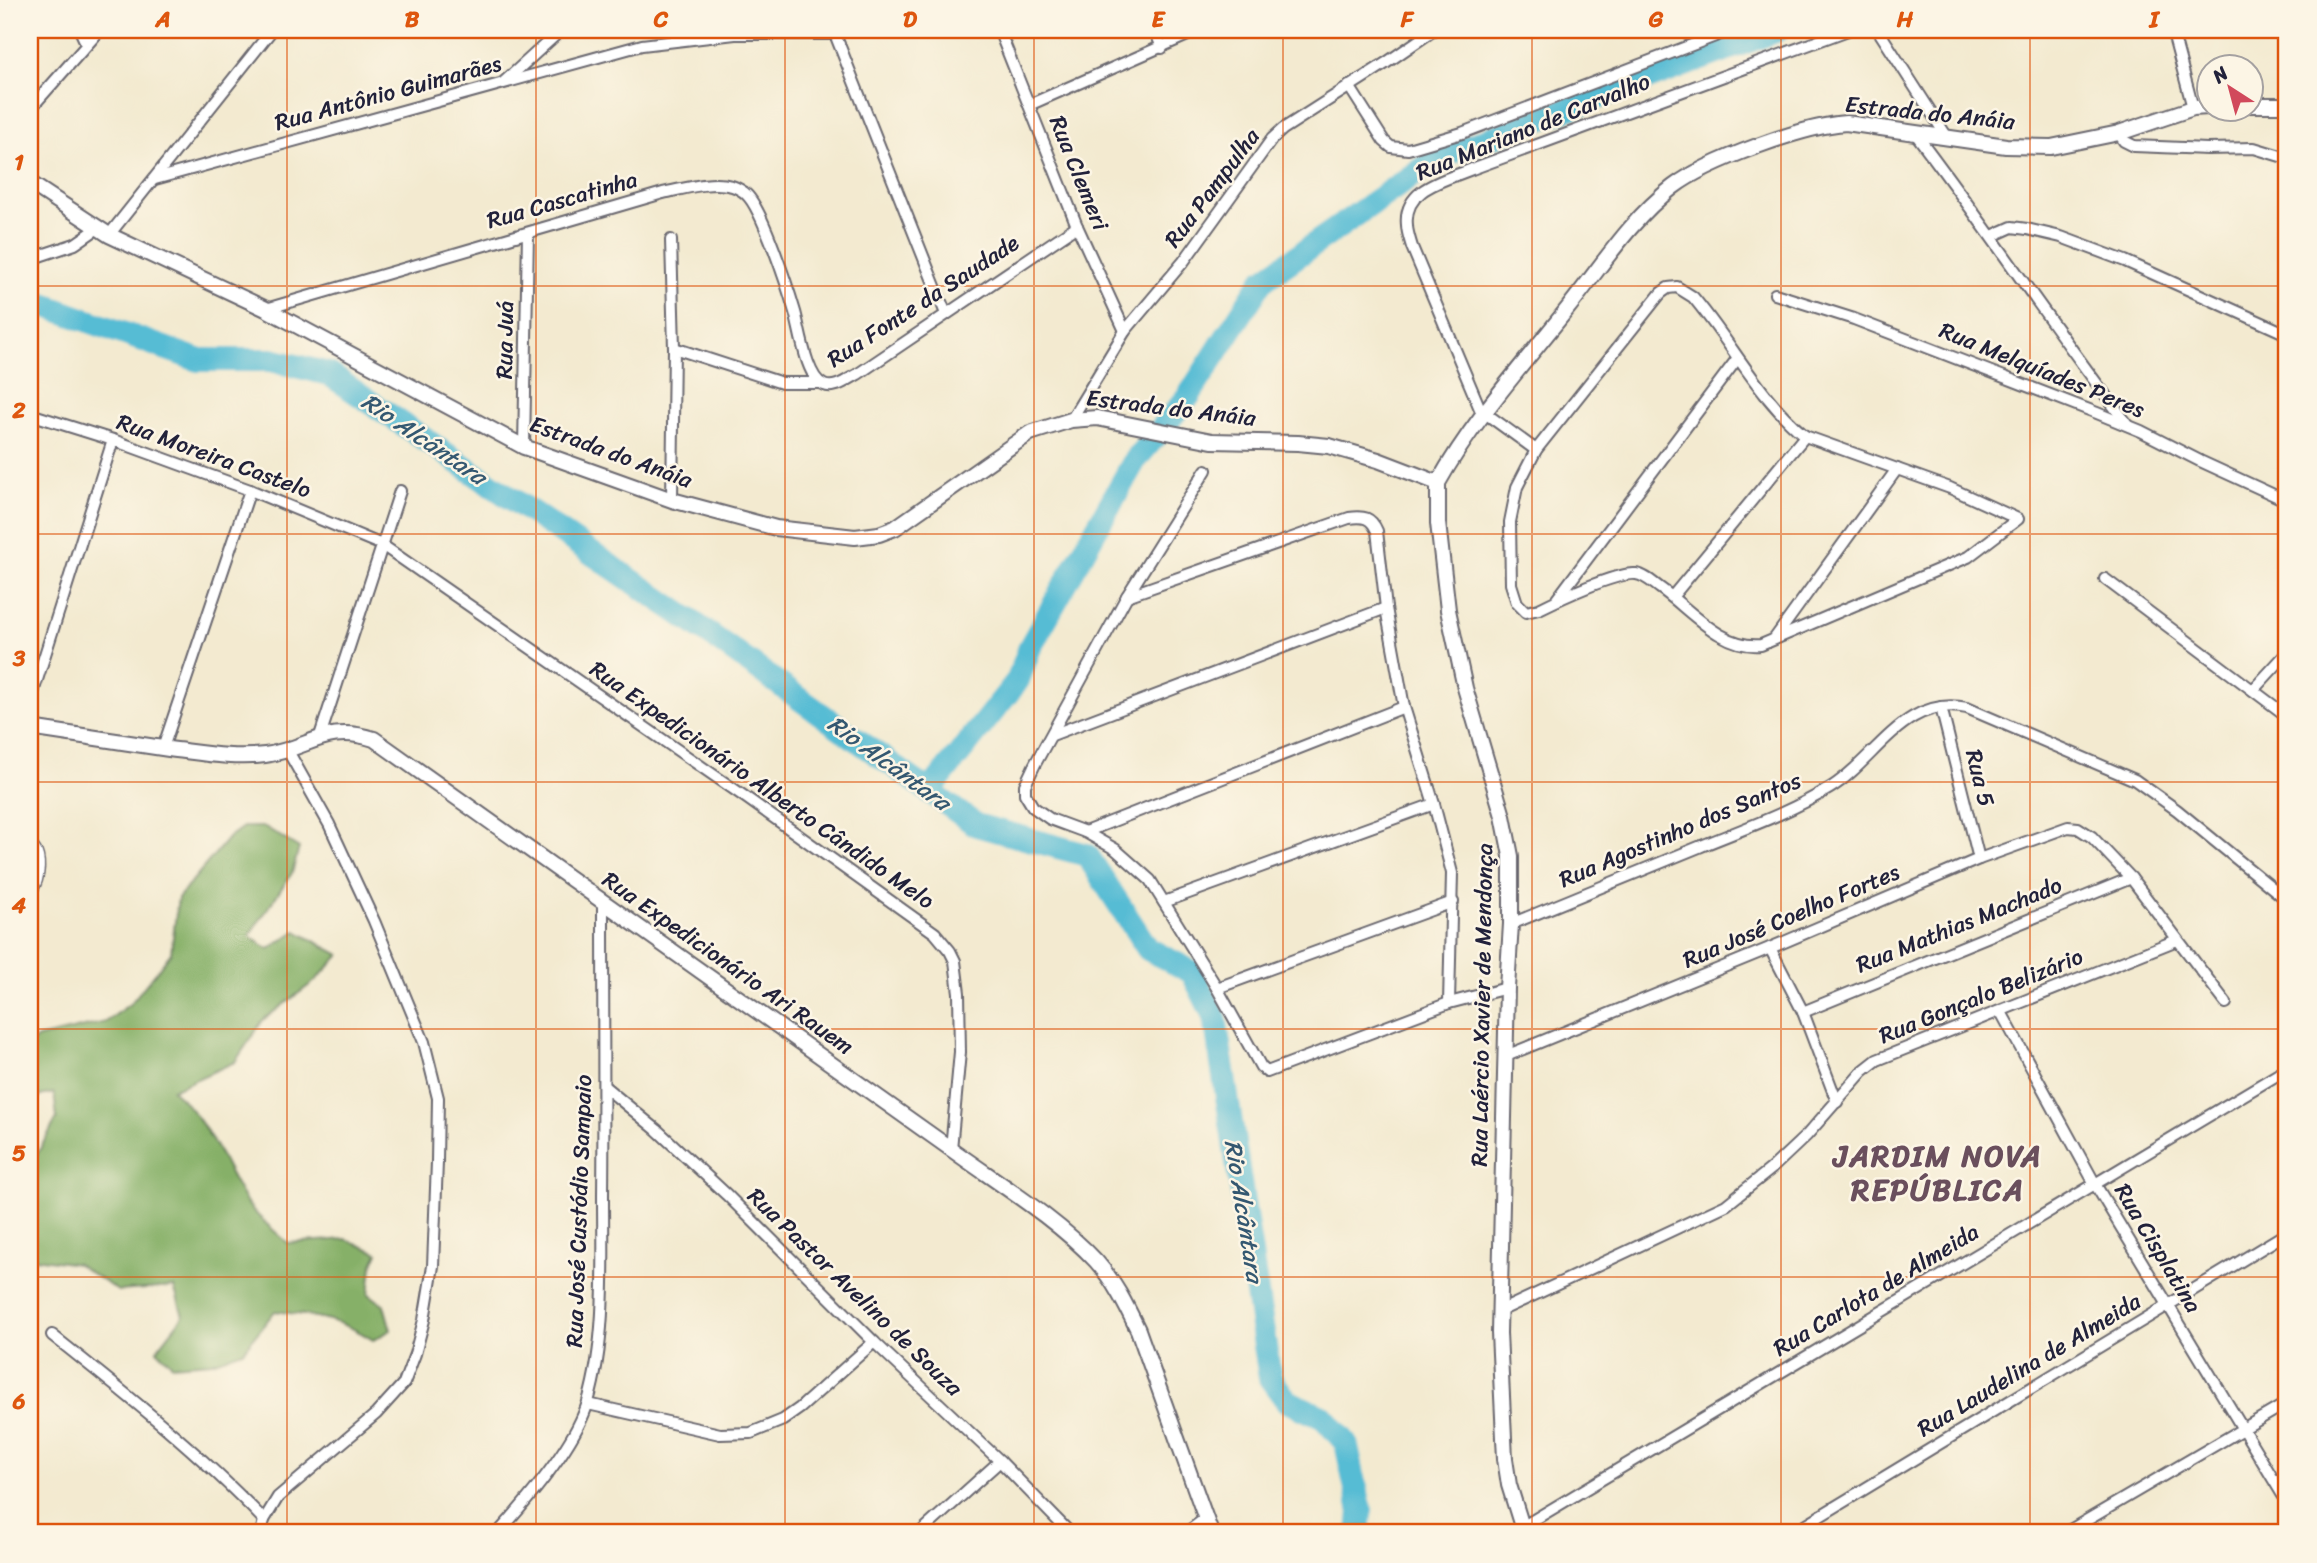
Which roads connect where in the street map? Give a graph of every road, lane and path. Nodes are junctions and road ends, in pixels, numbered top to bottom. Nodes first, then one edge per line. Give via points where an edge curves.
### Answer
1 (80, 30) edge
2 (100, 30) edge
3 (272, 30) edge
4 (561, 30) edge
5 (999, 30) edge
6 (1155, 30) edge
7 (1199, 30) edge
8 (1434, 30) edge
9 (1731, 30) edge
10 (1849, 30) edge
11 (1878, 30) edge
12 (2172, 30) edge
13 (835, 32) edge
14 (86, 43) junction
15 (1162, 48) junction
16 (503, 83) junction
17 (1349, 86) junction
18 (2194, 89) edge
19 (1029, 105) junction
20 (2264, 105) edge
21 (2287, 105) edge
22 (30, 108) edge
23 (2194, 110) edge
24 (2119, 132) junction
25 (1915, 133) junction
26 (1947, 137) junction
27 (2287, 158) edge
28 (155, 179) junction
29 (30, 183) edge
30 (1077, 226) junction
31 (104, 231) junction
32 (528, 233) junction
33 (1992, 236) junction
34 (671, 240) dead end
35 (30, 259) edge
36 (1774, 294) dead end
37 (266, 309) junction
38 (795, 312) joint
39 (946, 314) junction
40 (1125, 331) junction
41 (2287, 334) edge
42 (674, 348) junction
43 (1737, 359) junction
44 (819, 383) junction
45 (30, 414) edge
46 (1484, 414) junction
47 (1071, 420) junction
48 (2129, 427) junction
49 (1805, 436) junction
50 (113, 440) junction
51 (524, 447) junction
52 (1536, 450) junction
53 (1897, 470) junction
54 (1206, 471) dead end
55 (1438, 483) junction
56 (250, 490) junction
57 (400, 491) dead end
58 (671, 500) junction
59 (2287, 501) edge
60 (382, 545) junction
61 (2105, 579) dead end
62 (1127, 596) junction
63 (1672, 597) junction
64 (1555, 601) junction
65 (1386, 608) junction
66 (1774, 640) junction
67 (2287, 653) edge
68 (2253, 690) junction
69 (30, 702) edge
70 (1404, 707) junction
71 (1941, 707) junction
72 (2287, 716) edge
73 (30, 728) edge
74 (1052, 735) junction
75 (320, 736) junction
76 (163, 748) junction
77 (288, 751) junction
78 (1434, 804) junction
79 (1085, 832) junction
80 (30, 842) edge
81 (1979, 859) junction
82 (2131, 878) junction
83 (30, 893) edge
84 (2287, 901) edge
85 (1164, 902) junction
86 (1453, 902) junction
87 (603, 903) junction
88 (1511, 924) junction
89 (2177, 940) junction
90 (1770, 948) junction
91 (1217, 988) junction
92 (1507, 988) junction
93 (1449, 1003) junction
94 (2225, 1003) dead end
95 (1803, 1012) junction
96 (2001, 1012) junction
97 (1506, 1056) junction
98 (2287, 1069) edge
99 (604, 1087) junction
100 (1837, 1102) junction
101 (951, 1149) junction
102 (2095, 1184) junction
103 (2287, 1233) edge
104 (2168, 1306) junction
105 (1500, 1311) junction
106 (52, 1335) dead end
107 (874, 1342) junction
108 (2287, 1403) edge
109 (588, 1404) junction
110 (2243, 1429) junction
111 (1000, 1461) junction
112 (2287, 1502) edge
113 (1206, 1518) junction
114 (264, 1520) junction
115 (1521, 1531) edge
116 (261, 1533) edge
117 (498, 1533) edge
118 (920, 1533) edge
119 (1070, 1533) edge
120 (1186, 1533) edge
121 (1211, 1533) edge
122 (1792, 1533) edge
123 (2066, 1533) edge

1 - 14 street
2 - 14 street
3 - 28 street
4 - 16 street
5 - 19 street, Rua Clemeri
6 - 15 street
7 - 15 street
8 - 17 street, Rua Pampulha
9 - 17 street via 1462,133 1408,149 1384,141
10 - 46 street, Rua Mariano de Carvalho via 1472,169 1416,195 1406,223 1412,247
11 - 26 street
12 - 18 street
13 - 16 street, Rua Antônio Guimarães via 735,34 642,45
13 - 39 street, Rua Antônio Guimarães
14 - 22 street
15 - 19 street
16 - 28 street, Rua Antônio Guimarães
17 - 40 street, Rua Pampulha via 1272,139 1184,261
19 - 30 street, Rua Clemeri
20 - 21 street
23 - 24 street, Estrada do Anáia
24 - 26 street, Estrada do Anáia via 2051,147
24 - 27 street via 2134,146 2254,148
25 - 26 street, Estrada do Anáia
25 - 33 street
25 - 46 street, Estrada do Anáia via 1830,124 1722,160 1673,187 1634,223
28 - 31 street
29 - 31 street, Estrada do Anáia
30 - 39 street, Rua Fonte da Saudade
30 - 40 street, Rua Clemeri
31 - 35 street
31 - 37 street, Estrada do Anáia
32 - 37 street, Rua Cascatinha
32 - 38 street, Rua Cascatinha via 663,193 713,184 732,186 745,193 759,214
32 - 51 street, Rua Juá
33 - 41 street via 2012,227 2061,237
33 - 48 street
34 - 42 street
36 - 48 street, Rua Melquíades Peres via 1867,324
37 - 51 street, Estrada do Anáia
38 - 44 street, Rua Fonte da Saudade via 810,369
39 - 44 street, Rua Fonte da Saudade via 858,374 837,385
40 - 47 street, Rua Pampulha
42 - 44 street via 782,383
42 - 58 street
43 - 49 street via 1778,411
43 - 52 street via 1693,296 1677,287 1668,288
43 - 64 street
45 - 50 street, Rua Moreira Castelo
46 - 52 street
46 - 55 street, Estrada do Anáia
47 - 55 street, Estrada do Anáia via 1097,418 1212,441 1329,446
47 - 58 street, Estrada do Anáia via 1030,433 895,528 879,534 855,537 776,528
48 - 59 street, Rua Melquíades Peres
49 - 53 street
49 - 63 street
50 - 56 street, Rua Moreira Castelo
50 - 69 street
51 - 58 street, Estrada do Anáia
52 - 64 street via 1517,487 1510,522 1511,584 1517,603 1526,612
53 - 66 street
53 - 66 street via 2018,519 1968,557
54 - 62 street
55 - 88 street, Rua Laércio Xavier de Mendonça via 1448,610 1511,856
56 - 60 street, Rua Moreira Castelo
56 - 76 street
57 - 60 street
60 - 75 street
60 - 101 street, Rua Expedicionário Alberto Cândido Melo via 748,799 943,941 955,961 960,993
61 - 68 street
62 - 65 street via 1362,516 1377,531
62 - 74 street
63 - 64 street via 1637,574
63 - 66 street via 1736,643 1752,646
65 - 70 street
65 - 74 street
67 - 68 street
68 - 72 street
70 - 78 street
70 - 79 street
71 - 81 street, Rua 5
71 - 84 street, Rua Agostinho dos Santos via 1968,708 2135,780
71 - 88 street, Rua Agostinho dos Santos via 1892,731 1841,780 1808,801
73 - 76 street, Rua Expedicionário Ari Rauem
74 - 79 street via 1025,785 1025,794 1041,814
75 - 77 street, Rua Expedicionário Ari Rauem
75 - 87 street, Rua Expedicionário Ari Rauem via 343,732 374,739
76 - 77 street, Rua Expedicionário Ari Rauem via 237,758
77 - 114 street via 329,824 424,1042 438,1098 438,1162 433,1266 424,1320 404,1383 376,1414 278,1497
78 - 85 street
78 - 86 street via 1452,873
79 - 85 street via 1134,865
80 - 83 street via 39,869
81 - 82 street, Rua José Coelho Fortes via 2068,827 2078,828
81 - 90 street, Rua José Coelho Fortes
82 - 89 street
82 - 95 street, Rua Mathias Machado
85 - 91 street
86 - 91 street
86 - 93 street
87 - 99 street, Rua José Custódio Sampaio
87 - 101 street, Rua Expedicionário Ari Rauem
88 - 92 street, Rua Laércio Xavier de Mendonça
89 - 94 street
89 - 96 street, Rua Gonçalo Belizário
90 - 95 street
90 - 97 street, Rua José Coelho Fortes
91 - 93 street via 1267,1072
92 - 93 street
92 - 97 street, Rua Laércio Xavier de Mendonça
95 - 100 street
96 - 100 street, Rua Gonçalo Belizário via 1877,1060
96 - 102 street, Rua Cisplatina
97 - 105 street, Rua Laércio Xavier de Mendonça
98 - 102 street, Rua Carlota de Almeida
99 - 107 street, Rua Pastor Avelino de Souza via 727,1195
99 - 109 street, Rua José Custódio Sampaio via 601,1326
100 - 105 street, Rua Gonçalo Belizário via 1771,1169 1726,1205
101 - 113 street, Rua Expedicionário Ari Rauem via 1072,1239 1111,1280 1138,1330
102 - 104 street, Rua Cisplatina
102 - 115 street, Rua Carlota de Almeida
103 - 104 street, Rua Laudelina de Almeida
104 - 110 street, Rua Cisplatina
104 - 122 street, Rua Laudelina de Almeida
105 - 115 street, Rua Laércio Xavier de Mendonça via 1505,1459
106 - 114 street via 137,1402
107 - 109 street via 800,1408 751,1433 720,1434
107 - 111 street, Rua Pastor Avelino de Souza
108 - 110 street
109 - 117 street, Rua José Custódio Sampaio via 563,1450
110 - 112 street, Rua Cisplatina
110 - 123 street
111 - 118 street
111 - 119 street, Rua Pastor Avelino de Souza
113 - 120 street
113 - 121 street, Rua Expedicionário Ari Rauem
114 - 116 street

